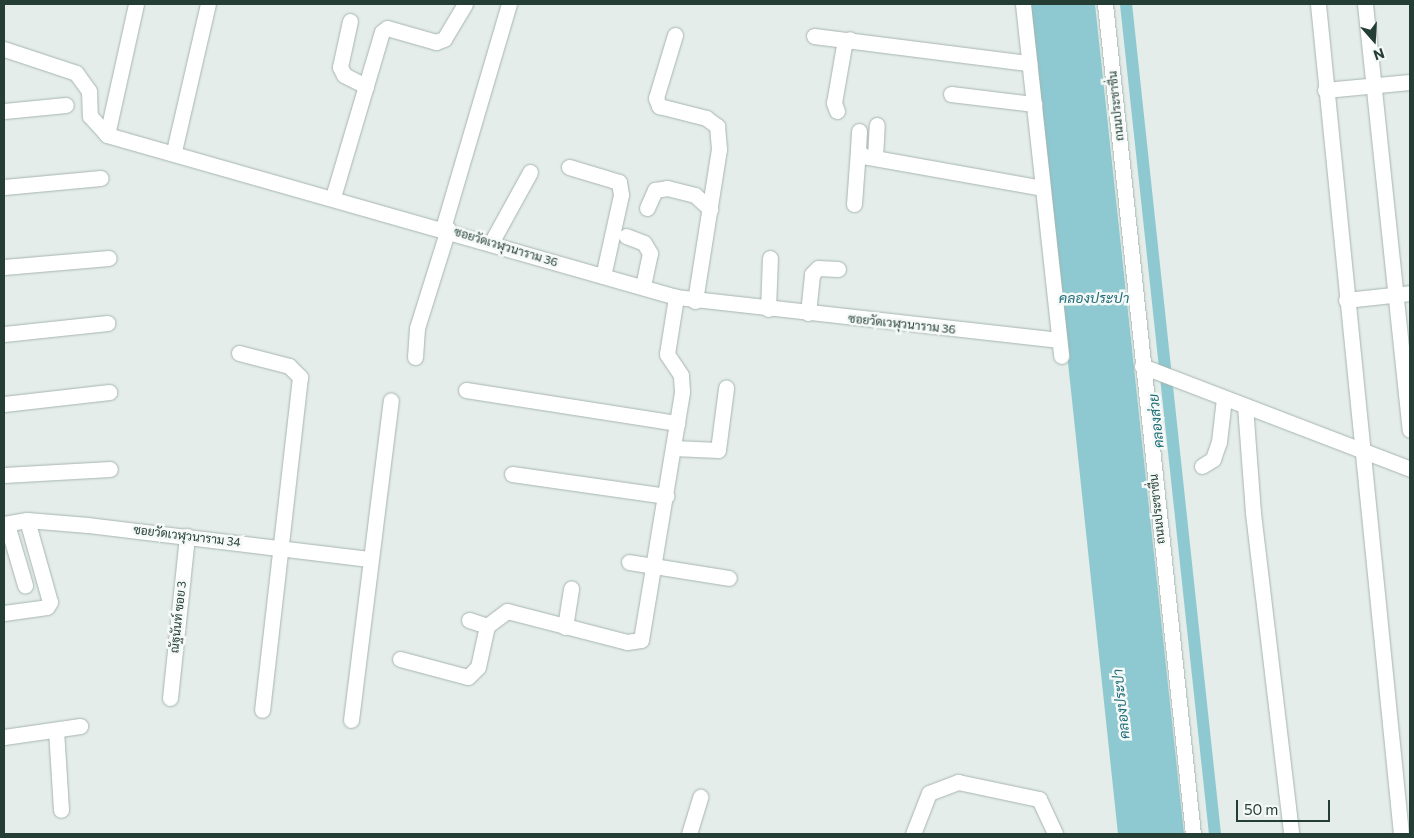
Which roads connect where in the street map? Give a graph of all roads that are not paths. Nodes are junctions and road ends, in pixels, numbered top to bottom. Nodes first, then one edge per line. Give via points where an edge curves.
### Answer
1 (136, 4) edge
2 (208, 4) edge
3 (465, 4) edge
4 (509, 4) edge
5 (1023, 4) edge
6 (1105, 4) edge
7 (1318, 4) edge
8 (1365, 4) edge
9 (350, 21) dead end
10 (675, 35) dead end
11 (814, 36) dead end
12 (850, 39) junction
13 (4, 49) edge
14 (1029, 63) junction
15 (1410, 82) edge
16 (366, 86) junction
17 (1374, 86) junction
18 (1325, 90) junction
19 (951, 94) dead end
20 (1034, 104) junction
21 (66, 105) dead end
22 (4, 111) edge
23 (837, 111) dead end
24 (877, 125) dead end
25 (859, 131) dead end
26 (107, 135) junction
27 (858, 150) junction
28 (174, 151) junction
29 (875, 158) junction
30 (569, 168) dead end
31 (530, 172) dead end
32 (101, 178) dead end
33 (4, 187) edge
34 (1042, 188) junction
35 (333, 198) junction
36 (854, 204) dead end
37 (647, 208) dead end
38 (710, 209) junction
39 (446, 228) junction
40 (626, 236) dead end
41 (491, 244) junction
42 (109, 258) dead end
43 (770, 258) dead end
44 (4, 267) edge
45 (838, 269) dead end
46 (603, 276) junction
47 (643, 287) junction
48 (1403, 294) edge
49 (676, 296) junction
50 (1346, 300) junction
51 (695, 301) junction
52 (768, 309) junction
53 (808, 313) junction
54 (108, 324) dead end
55 (4, 334) edge
56 (1059, 340) junction
57 (239, 354) dead end
58 (1061, 356) dead end
59 (415, 357) dead end
60 (1142, 366) junction
61 (1144, 384) junction
62 (1187, 384) junction
63 (726, 388) dead end
64 (466, 390) dead end
65 (109, 392) dead end
66 (1224, 398) junction
67 (391, 400) dead end
68 (4, 404) edge
69 (1245, 406) junction
70 (677, 423) junction
71 (1410, 430) edge
72 (674, 448) junction
73 (1365, 452) junction
74 (1202, 466) dead end
75 (110, 469) dead end
76 (1410, 470) edge
77 (512, 474) dead end
78 (4, 476) edge
79 (666, 496) junction
80 (27, 520) junction
81 (5, 524) edge
82 (187, 536) junction
83 (281, 548) junction
84 (10, 555) edge
85 (370, 559) junction
86 (629, 562) dead end
87 (655, 566) junction
88 (730, 578) dead end
89 (25, 585) dead end
90 (571, 588) dead end
91 (4, 613) edge
92 (469, 620) dead end
93 (487, 626) junction
94 (565, 627) junction
95 (400, 659) dead end
96 (170, 698) dead end
97 (262, 710) dead end
98 (350, 720) dead end
99 (80, 726) dead end
100 (56, 730) junction
101 (4, 737) edge
102 (700, 797) dead end
103 (61, 810) dead end
104 (1056, 833) dead end
105 (689, 834) edge
106 (913, 834) edge
107 (1193, 834) edge
108 (1292, 834) edge
109 (1401, 834) edge

1 - 26 street
2 - 28 street
3 - 16 street via 447,35 436,42 388,28 382,32
4 - 39 street
5 - 14 street
6 - 60 street, ถนนประชาชื่น
7 - 18 street
8 - 17 street
9 - 16 street via 340,67 344,75
10 - 38 street via 656,98 659,106 706,118 717,126 717,176
11 - 12 street
12 - 14 street
12 - 23 street via 844,45 834,103
13 - 26 street via 76,73 90,91 90,116
14 - 20 street
15 - 17 street
16 - 35 street
17 - 18 street
17 - 48 street
18 - 50 street
19 - 20 street
20 - 34 street
21 - 22 street
24 - 29 street
25 - 27 street
26 - 28 street, ซอยวัดเวฬุวนาราม 36
27 - 29 street
27 - 36 street
28 - 35 street, ซอยวัดเวฬุวนาราม 36
29 - 34 street
30 - 46 street via 619,182 621,196
31 - 41 street
32 - 33 street
34 - 56 street
35 - 39 street, ซอยวัดเวฬุวนาราม 36
37 - 38 street via 655,190 667,188 695,195
38 - 51 street
39 - 41 street, ซอยวัดเวฬุวนาราม 36
39 - 59 street via 417,328
40 - 47 street via 644,243 650,253
41 - 46 street, ซอยวัดเวฬุวนาราม 36
42 - 44 street
43 - 52 street
45 - 53 street via 818,268 812,274
46 - 47 street, ซอยวัดเวฬุวนาราม 36
47 - 49 street, ซอยวัดเวฬุวนาราม 36
48 - 50 street
48 - 71 street
49 - 51 street, ซอยวัดเวฬุวนาราม 36
49 - 70 street via 667,354 681,375
50 - 73 street
51 - 52 street, ซอยวัดเวฬุวนาราม 36
52 - 53 street, ซอยวัดเวฬุวนาราม 36
53 - 56 street, ซอยวัดเวฬุวนาราม 36
54 - 55 street
56 - 58 street
57 - 83 street via 289,366 300,377
60 - 61 street, ถนนประชาชื่น
60 - 62 street
61 - 62 street
61 - 107 street, ถนนประชาชื่น
62 - 66 street
63 - 72 street via 718,450
64 - 70 street
65 - 68 street
66 - 69 street
66 - 74 street via 1220,442 1213,459
67 - 85 street
69 - 73 street
69 - 108 street via 1253,513
70 - 72 street
72 - 79 street
73 - 76 street
73 - 109 street
75 - 78 street
77 - 79 street
79 - 87 street
80 - 81 street, ซอยวัดเวฬุวนาราม 34
80 - 82 street, ซอยวัดเวฬุวนาราม 34
80 - 91 street via 50,602 47,607
81 - 84 street
82 - 83 street, ซอยวัดเวฬุวนาราม 34
82 - 96 street, ณัฐนันท์ ซอย 3
83 - 85 street, ซอยวัดเวฬุวนาราม 34
83 - 97 street
84 - 89 street
85 - 98 street
86 - 87 street
87 - 88 street
87 - 94 street via 641,640 627,642
90 - 94 street
92 - 93 street
93 - 94 street via 507,611
93 - 95 street via 478,667 468,677
99 - 100 street
100 - 101 street
100 - 103 street
102 - 105 street
104 - 106 street via 1040,799 958,782 929,793

